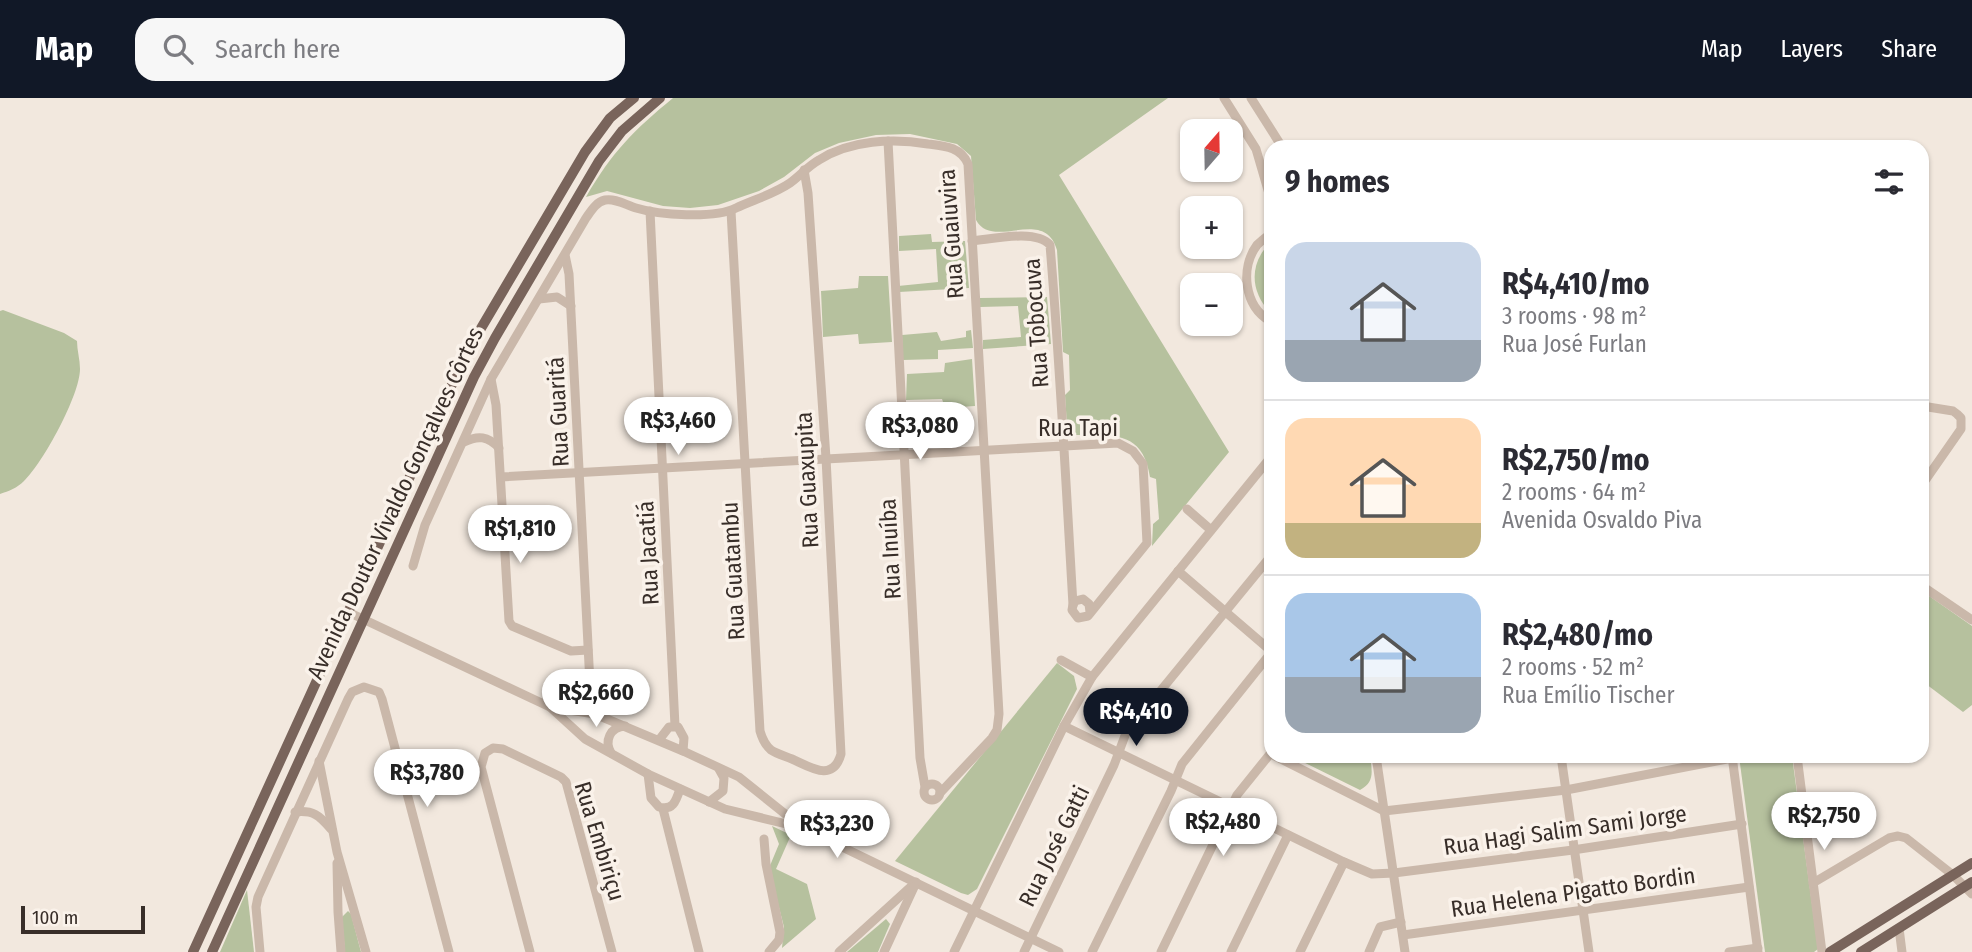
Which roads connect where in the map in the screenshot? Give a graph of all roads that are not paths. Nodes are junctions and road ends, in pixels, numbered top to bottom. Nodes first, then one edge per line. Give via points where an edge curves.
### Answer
1 (634, 98) edge
2 (660, 98) edge
3 (1224, 98) edge
4 (1251, 98) edge
5 (1278, 140) edge
6 (888, 141) junction
7 (804, 170) junction
8 (1264, 176) edge
9 (650, 211) junction
10 (731, 211) junction
11 (1264, 239) edge
12 (972, 241) junction
13 (565, 255) junction
14 (539, 299) junction
15 (571, 306) junction
16 (1264, 315) edge
17 (491, 379) junction
18 (1929, 407) edge
19 (464, 442) junction
20 (1063, 445) junction
21 (499, 448) junction
22 (984, 450) junction
23 (904, 453) junction
24 (826, 458) junction
25 (747, 462) junction
26 (1264, 465) edge
27 (663, 468) junction
28 (581, 472) junction
29 (1929, 475) edge
30 (501, 477) junction
31 (1187, 509) dead end
32 (1211, 530) junction
33 (1264, 565) edge
34 (413, 566) dead end
35 (1178, 571) junction
36 (1929, 591) edge
37 (1090, 611) joint
38 (348, 612) junction
39 (1227, 612) junction
40 (363, 620) junction
41 (1972, 620) edge
42 (1264, 646) edge
43 (588, 650) junction
44 (1061, 660) dead end
45 (1264, 660) edge
46 (1092, 677) junction
47 (590, 684) dead end
48 (550, 707) junction
49 (627, 726) junction
50 (675, 726) junction
51 (1064, 726) junction
52 (659, 740) junction
53 (683, 751) junction
54 (1119, 751) junction
55 (612, 755) junction
56 (320, 761) junction
57 (1264, 761) edge
58 (1289, 763) edge
59 (1377, 763) edge
60 (1563, 763) edge
61 (1702, 763) edge
62 (1733, 763) edge
63 (1798, 763) edge
64 (719, 769) junction
65 (816, 771) joint
66 (648, 774) junction
67 (1176, 779) junction
68 (925, 787) junction
69 (680, 789) junction
70 (1566, 790) junction
71 (940, 793) junction
72 (709, 802) junction
73 (1231, 808) junction
74 (663, 809) junction
75 (1384, 811) junction
76 (295, 812) junction
77 (1742, 824) junction
78 (803, 828) junction
79 (333, 830) junction
80 (1288, 835) junction
81 (764, 839) dead end
82 (1573, 850) junction
83 (337, 852) junction
84 (1344, 862) junction
85 (1972, 863) edge
86 (1394, 873) junction
87 (1952, 875) junction
88 (916, 882) junction
89 (1813, 883) junction
90 (1749, 887) junction
91 (1970, 887) edge
92 (354, 907) junction
93 (1584, 910) junction
94 (973, 911) junction
95 (338, 912) junction
96 (883, 913) junction
97 (1401, 922) junction
98 (1899, 928) junction
99 (892, 932) junction
100 (1403, 935) junction
101 (1031, 938) junction
102 (1758, 950) edge
103 (193, 952) edge
104 (212, 952) edge
105 (260, 952) edge
106 (341, 952) edge
107 (366, 952) edge
108 (449, 952) edge
109 (530, 952) edge
110 (612, 952) edge
111 (699, 952) edge
112 (769, 952) edge
113 (839, 952) edge
114 (884, 952) edge
115 (954, 952) edge
116 (1024, 952) edge
117 (1059, 952) edge
118 (1092, 952) edge
119 (1161, 952) edge
120 (1231, 952) edge
121 (1300, 952) edge
122 (1369, 952) edge
123 (1405, 952) edge
124 (1589, 952) edge
125 (1728, 952) edge
126 (1822, 952) edge
127 (1830, 952) edge
128 (1861, 952) edge
129 (1902, 952) edge

1 - 38 main road, Avenida Doutor Vivaldo Gonçalves Côrtes via 610,118 585,152 480,330
2 - 40 main road, Avenida Doutor Vivaldo Gonçalves Côrtes via 622,131 599,162 495,338
3 - 8 street via 1256,149
4 - 5 street
6 - 7 street, Rua Guaiuvira via 839,150
6 - 12 street, Rua Guaiuvira via 945,146 965,158
6 - 23 street, Rua Inuíba
7 - 10 street, Rua Guaiuvira via 790,183
7 - 24 street, Rua Guaxupita
9 - 10 street, Rua Guaiuvira via 673,215
9 - 13 street, Rua Guaiuvira via 614,200 599,202
9 - 27 street, Rua Jacatiá
10 - 25 street, Rua Guatambu
11 - 16 street via 1248,262 1246,283 1252,302
12 - 20 street, Rua Tobocuva via 1033,236 1051,245
12 - 22 street, Rua Guaiuvira
13 - 14 street, Rua Guaiuvira
13 - 15 street, Rua Guaritá
14 - 15 street via 557,297
14 - 17 street, Rua Guaiuvira
15 - 28 street, Rua Guaritá
17 - 19 street, Rua Guaiuvira
17 - 21 street
18 - 29 street via 1953,411 1961,418 1961,429
19 - 21 street via 480,437
19 - 34 street, Rua Guaiuvira via 425,525
20 - 22 street, Rua Tapi
20 - 37 street, Rua Tobocuva via 1073,605 1083,599
20 - 37 street, Rua Tapi via 1118,443 1133,451 1143,464 1147,543
21 - 30 street
22 - 23 street, Rua Tapi
22 - 71 street, Rua Guaiuvira via 998,723 992,738
23 - 24 street, Rua Tapi
23 - 68 street, Rua Inuíba
24 - 25 street, Rua Tapi
24 - 65 street, Rua Guaxupita via 841,754 833,768
25 - 27 street, Rua Tapi
25 - 65 street, Rua Guatambu via 760,731 770,749
26 - 32 street
27 - 28 street, Rua Tapi
27 - 50 street, Rua Jacatiá
28 - 30 street, Rua Tapi
28 - 43 street, Rua Guaritá
30 - 43 street via 509,621 571,651
31 - 32 street
32 - 35 street
33 - 39 street, Rua José Gatti
35 - 39 street
35 - 46 street
36 - 41 street
38 - 40 street
38 - 103 main road, Avenida Doutor Vivaldo Gonçalves Côrtes
39 - 42 street
39 - 54 street, Rua José Gatti via 1126,733
40 - 48 street
40 - 104 main road, Avenida Doutor Vivaldo Gonçalves Côrtes
43 - 47 street, Rua Guaritá
44 - 46 street
45 - 67 street via 1182,764
46 - 51 street
48 - 49 street via 595,714
48 - 55 street via 585,739
49 - 52 street
49 - 55 street via 610,734
50 - 52 street
50 - 53 street, Rua Jacatiá via 682,731
51 - 54 street, Rua Hagi Salim Sami Jorge
51 - 94 street
52 - 53 street
53 - 64 street
54 - 67 street, Rua Hagi Salim Sami Jorge
54 - 101 street, Rua José Gatti
55 - 66 street
56 - 76 street
56 - 79 street
56 - 108 street via 352,692 368,687 382,699
57 - 73 street
58 - 75 street
59 - 75 street
60 - 70 street
61 - 70 street
62 - 77 street
63 - 89 street
64 - 72 street via 723,791
64 - 78 street via 739,778
66 - 69 street
66 - 74 street via 653,802
67 - 73 street, Rua Hagi Salim Sami Jorge
67 - 118 street
68 - 71 street via 934,784
68 - 71 street via 929,800 939,798
69 - 72 street
69 - 74 street via 674,804
70 - 75 street
70 - 82 street
72 - 78 street
73 - 80 street, Rua Hagi Salim Sami Jorge
73 - 119 street
74 - 111 street
75 - 86 street
76 - 79 street via 318,814
76 - 105 street via 258,897
77 - 82 street, Rua Hagi Salim Sami Jorge
77 - 90 street
78 - 88 street
79 - 83 street
80 - 84 street, Rua Hagi Salim Sami Jorge
80 - 120 street
81 - 112 street via 779,932 779,940
82 - 86 street, Rua Hagi Salim Sami Jorge
82 - 93 street
83 - 92 street
83 - 95 street
84 - 86 street, Rua Hagi Salim Sami Jorge via 1371,874
84 - 121 street
85 - 87 main road
86 - 97 street
87 - 89 street via 1898,836
87 - 91 street
87 - 127 main road
88 - 94 street
88 - 96 street
88 - 99 street
89 - 126 street
90 - 93 street, Rua Helena Pigatto Bordin
90 - 102 street
91 - 98 main road
92 - 95 street
92 - 107 street
93 - 100 street, Rua Helena Pigatto Bordin
93 - 124 street
94 - 101 street
94 - 115 street
95 - 106 street
96 - 99 street via 894,919
96 - 113 street
97 - 100 street
97 - 122 street via 1380,928
98 - 128 main road
98 - 129 street
99 - 114 street
100 - 123 street
101 - 116 street, Rua José Gatti
101 - 117 street
102 - 125 street
109 - 110 street, Rua Embiriçu via 481,767 488,750 503,749 566,782

